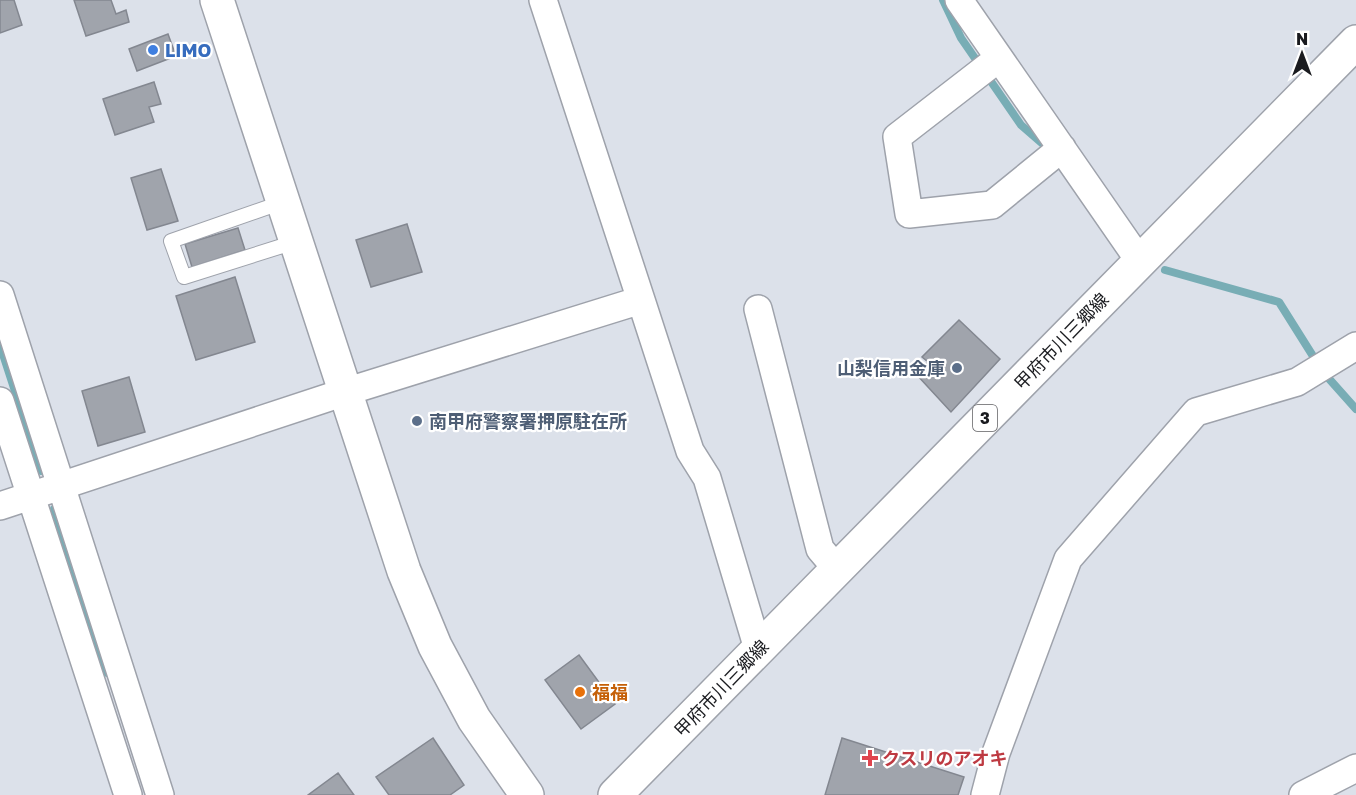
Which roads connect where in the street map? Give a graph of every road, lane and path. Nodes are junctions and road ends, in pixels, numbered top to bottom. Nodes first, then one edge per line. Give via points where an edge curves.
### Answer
1 (217, 0) edge
2 (543, 0) edge
3 (959, 0) edge
4 (1356, 42) edge
5 (999, 58) junction
6 (1062, 148) junction
7 (283, 202) junction
8 (296, 242) junction
9 (1139, 260) junction
10 (0, 295) edge
11 (641, 300) junction
12 (758, 309) dead end
13 (1356, 346) edge
14 (345, 392) junction
15 (0, 401) edge
16 (61, 485) junction
17 (31, 496) junction
18 (0, 506) edge
19 (837, 568) junction
20 (758, 649) junction
21 (1356, 768) edge
22 (128, 795) edge
23 (160, 795) edge
24 (526, 795) edge
25 (615, 795) edge
26 (985, 795) edge
27 (1303, 795) edge

1 - 7 main road
2 - 11 street
3 - 5 street
4 - 9 main road, 甲府市川三郷線 / 3
5 - 6 street
5 - 6 street via 897,137 909,214 992,205
6 - 9 street
7 - 8 main road
7 - 8 lane via 171,241 184,277
8 - 14 main road
9 - 19 main road, 甲府市川三郷線 / 3
10 - 16 street
11 - 14 street
11 - 20 street via 690,451 707,478
12 - 19 street via 820,549
13 - 26 street via 1298,381 1196,412 1068,559 996,753
14 - 16 street
14 - 24 main road via 404,571 435,645 474,719
15 - 17 street
16 - 17 street
16 - 23 street
17 - 18 street
17 - 22 street
19 - 20 main road, 甲府市川三郷線 / 3
20 - 25 main road, 甲府市川三郷線 / 3
21 - 27 street

